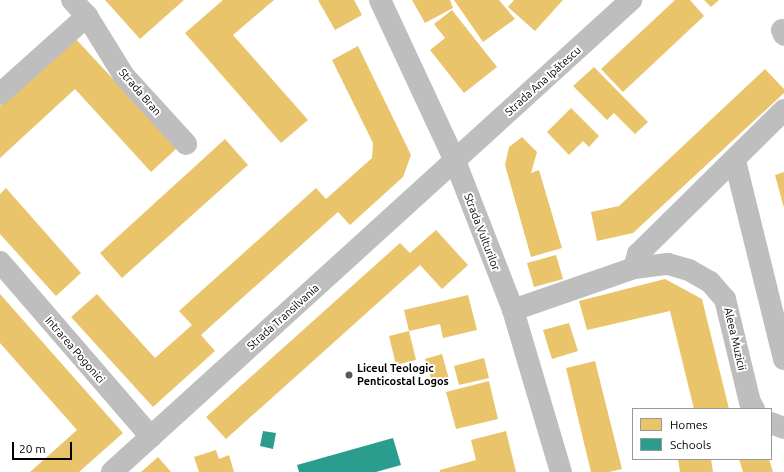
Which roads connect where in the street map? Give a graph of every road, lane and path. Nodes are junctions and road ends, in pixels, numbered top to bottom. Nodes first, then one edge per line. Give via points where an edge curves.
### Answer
1 (72, 0) edge
2 (380, 0) edge
3 (631, 0) edge
4 (87, 16) junction
5 (0, 94) edge
6 (784, 110) edge
7 (186, 144) dead end
8 (455, 161) junction
9 (735, 161) junction
10 (0, 262) edge
11 (634, 268) junction
12 (512, 310) junction
13 (784, 359) edge
14 (754, 408) edge
15 (772, 423) edge
16 (784, 428) edge
17 (151, 437) junction
18 (112, 472) edge
19 (561, 472) edge

1 - 4 street, Strada Bran
2 - 8 street, Strada Vulturilor
3 - 8 street, Strada Ana Ipătescu
4 - 5 street
4 - 7 street, Strada Bran via 124,76
6 - 9 street
8 - 12 street, Strada Vulturilor
8 - 17 street, Strada Transilvania
9 - 11 street via 638,254
9 - 13 street
10 - 17 street, Intrarea Pogonici
11 - 12 street, Aleea Muzicii
11 - 14 street, Aleea Muzicii via 668,264 699,276 718,290 729,310 746,388
12 - 19 street, Strada Vulturilor
15 - 16 street
17 - 18 street, Strada Transilvania

